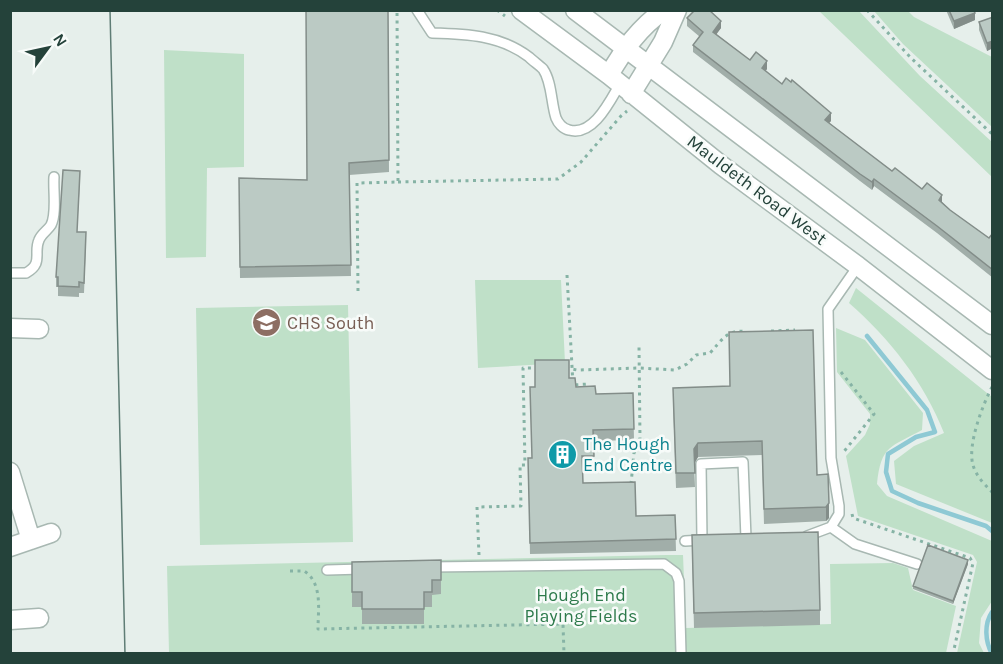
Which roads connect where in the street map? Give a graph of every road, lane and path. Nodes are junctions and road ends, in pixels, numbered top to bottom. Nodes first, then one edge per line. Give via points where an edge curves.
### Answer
1 (396, 10) edge
2 (417, 10) edge
3 (575, 10) edge
4 (664, 10) edge
5 (677, 10) edge
6 (867, 10) edge
7 (523, 11) edge
8 (624, 47) junction
9 (648, 64) junction
10 (623, 90) junction
11 (993, 134) edge
12 (54, 177) dead end
13 (398, 182) junction
14 (858, 266) junction
15 (10, 273) edge
16 (567, 275) dead end
17 (358, 291) dead end
18 (993, 325) edge
19 (10, 328) edge
20 (39, 329) dead end
21 (784, 330) junction
22 (767, 331) edge
23 (797, 331) edge
24 (752, 333) edge
25 (788, 338) edge
26 (639, 346) dead end
27 (543, 368) edge
28 (562, 368) edge
29 (572, 368) junction
30 (639, 368) junction
31 (993, 370) edge
32 (840, 371) dead end
33 (993, 387) edge
34 (588, 391) edge
35 (842, 455) dead end
36 (10, 472) edge
37 (631, 485) edge
38 (993, 492) edge
39 (851, 508) dead end
40 (831, 527) junction
41 (51, 532) dead end
42 (797, 537) edge
43 (735, 539) edge
44 (31, 540) junction
45 (702, 540) junction
46 (713, 540) edge
47 (685, 541) dead end
48 (10, 547) edge
49 (918, 564) edge
50 (479, 566) junction
51 (421, 568) edge
52 (374, 569) edge
53 (327, 570) dead end
54 (290, 572) dead end
55 (39, 618) dead end
56 (10, 620) edge
57 (564, 654) edge
58 (681, 654) edge
59 (953, 654) edge

1 - 13 path
2 - 10 lane via 432,33 496,39 542,68 557,121 569,130 581,131 594,122
3 - 8 street, Mauldeth Road West
4 - 8 street
5 - 9 street
6 - 11 path via 911,58
7 - 10 street, Mauldeth Road West
8 - 9 street, Mauldeth Road West
8 - 10 street
9 - 10 street
9 - 18 street, Mauldeth Road West
10 - 13 path via 621,116 581,162 558,179
10 - 14 street, Mauldeth Road West
12 - 15 lane via 53,217 38,241 36,265 26,273
13 - 17 path via 357,183
14 - 31 street, Mauldeth Road West
14 - 40 lane via 828,309 831,458 839,506
16 - 29 path
19 - 20 street
21 - 22 path
21 - 23 path
21 - 25 path
24 - 30 path via 731,332 710,353 696,355 681,368
26 - 30 path
27 - 50 path via 523,368 525,465 520,465 521,506 477,507
28 - 29 path
29 - 30 path
29 - 34 path via 573,385 588,384
30 - 37 path via 640,441
32 - 35 path via 874,414
33 - 38 path via 972,450 973,465 983,484
36 - 44 street
39 - 59 path via 853,518 970,558 973,563
40 - 42 lane
40 - 49 lane via 855,544
41 - 44 street
43 - 45 lane via 751,538 743,462 700,464
44 - 48 street
45 - 46 lane
45 - 47 lane
50 - 51 lane
50 - 58 lane via 664,564 676,573 679,581
52 - 53 lane
54 - 57 path via 304,571 314,579 318,629 563,624
55 - 56 street

